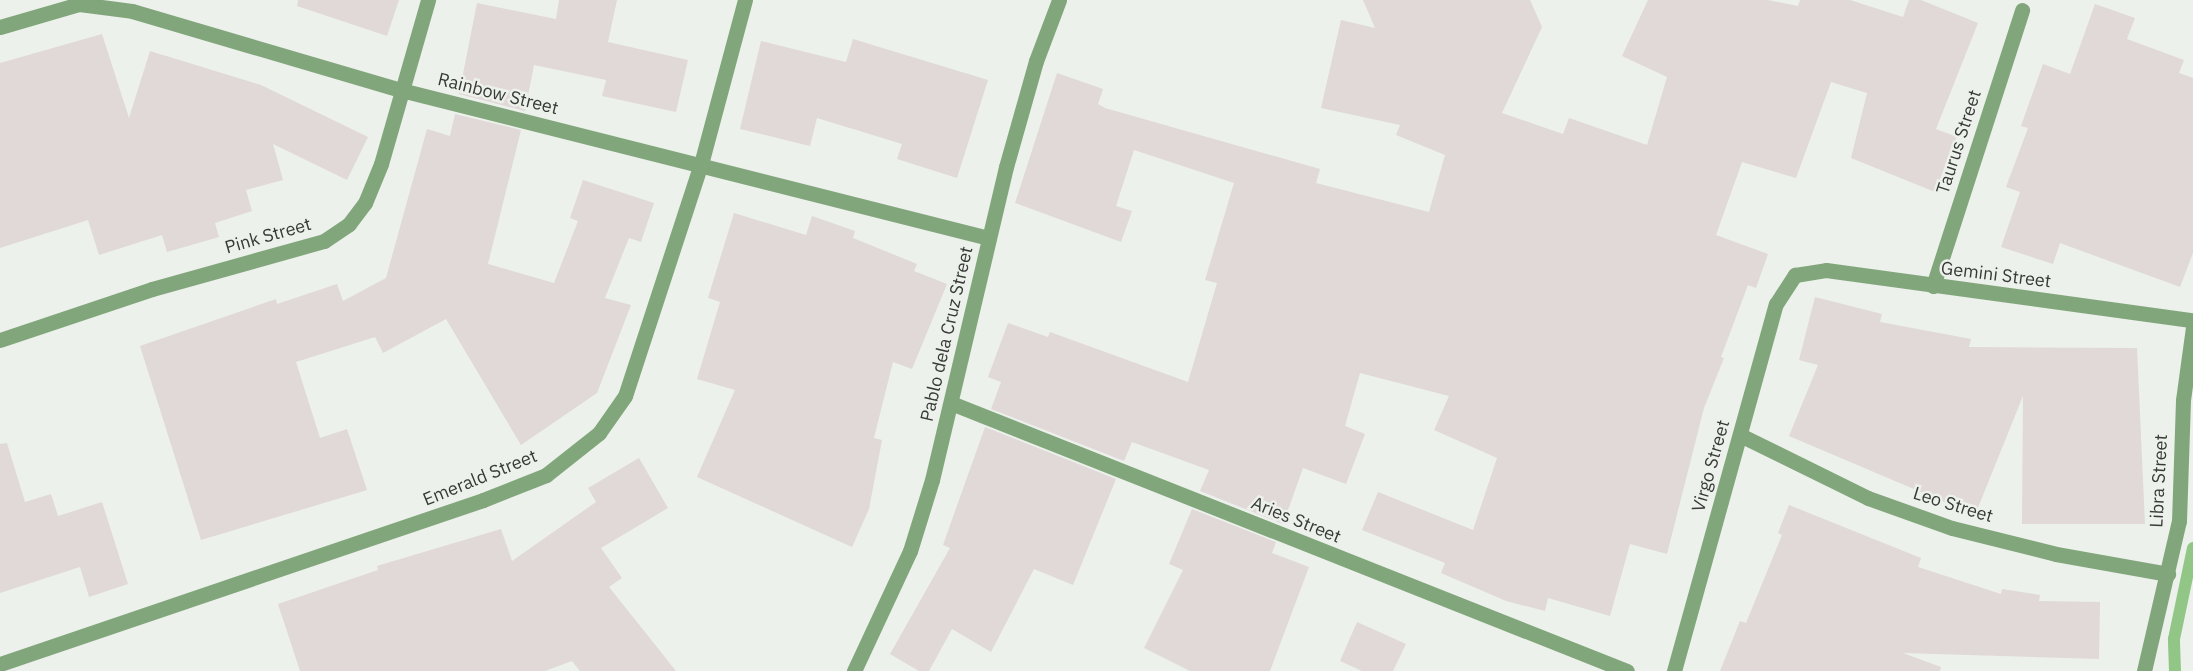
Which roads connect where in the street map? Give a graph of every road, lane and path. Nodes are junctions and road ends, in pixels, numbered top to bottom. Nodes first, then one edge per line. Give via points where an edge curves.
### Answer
1 (428, 0) edge
2 (745, 0) edge
3 (1059, 0) edge
4 (2022, 10) dead end
5 (0, 27) edge
6 (401, 90) junction
7 (701, 164) junction
8 (989, 238) junction
9 (1796, 276) joint
10 (1933, 286) junction
11 (2193, 320) edge
12 (2193, 327) edge
13 (0, 339) edge
14 (951, 402) junction
15 (1740, 435) junction
16 (2168, 574) junction
17 (0, 664) edge
18 (855, 671) edge
19 (1627, 671) edge
20 (1674, 671) edge
21 (2144, 671) edge

1 - 6 street, Pink Street
2 - 7 street, Emerald Street
3 - 8 street, Pablo dela Cruz Street via 1036,61
4 - 10 street, Taurus Street
5 - 6 street, Rainbow Street via 54,8 105,5
6 - 7 street, Rainbow Street
6 - 13 street, Pink Street via 381,164 365,202 349,224 324,241 152,289
7 - 8 street, Rainbow Street
7 - 17 street, Emerald Street via 625,396 599,433 546,476 296,566
8 - 14 street, Pablo dela Cruz Street
9 - 10 street, Gemini Street via 1826,270
9 - 15 street, Virgo Street via 1776,304
10 - 11 street, Gemini Street
12 - 16 street, Libra Street via 2183,400 2179,521
14 - 18 street, Pablo dela Cruz Street via 910,551
14 - 19 street, Aries Street
15 - 16 street, Leo Street via 1868,498 1952,528 2056,554
15 - 20 street, Virgo Street
16 - 21 street, Libra Street

